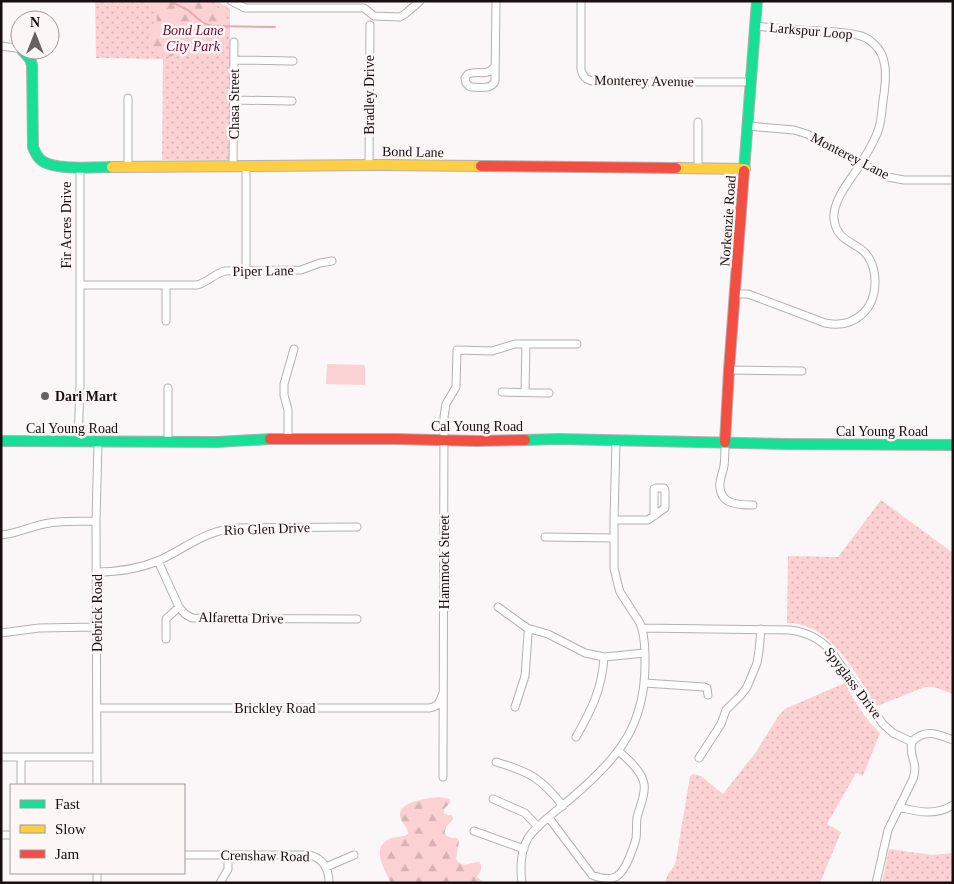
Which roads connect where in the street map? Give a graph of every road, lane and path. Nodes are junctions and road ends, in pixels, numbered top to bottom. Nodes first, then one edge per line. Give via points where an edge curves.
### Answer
1 (232, 1) edge
2 (496, 1) edge
3 (581, 1) edge
4 (758, 1) edge
5 (418, 3) edge
6 (364, 4) edge
7 (370, 24) dead end
8 (755, 26) junction
9 (234, 42) dead end
10 (30, 60) edge
11 (234, 60) junction
12 (293, 61) dead end
13 (496, 66) junction
14 (751, 82) junction
15 (128, 98) dead end
16 (234, 100) junction
17 (292, 101) dead end
18 (698, 122) dead end
19 (748, 126) junction
20 (861, 163) junction
21 (80, 166) junction
22 (128, 166) junction
23 (233, 166) junction
24 (246, 166) junction
25 (369, 166) junction
26 (698, 169) junction
27 (746, 169) junction
28 (953, 180) edge
29 (332, 261) dead end
30 (246, 271) junction
31 (80, 285) junction
32 (166, 285) junction
33 (736, 294) junction
34 (166, 321) dead end
35 (526, 344) junction
36 (577, 344) dead end
37 (294, 349) dead end
38 (730, 370) junction
39 (802, 371) dead end
40 (168, 388) dead end
41 (502, 392) dead end
42 (525, 392) junction
43 (549, 393) dead end
44 (288, 439) junction
45 (444, 440) junction
46 (616, 440) junction
47 (1, 441) edge
48 (78, 442) junction
49 (98, 442) junction
50 (168, 442) junction
51 (725, 442) junction
52 (953, 445) edge
53 (753, 505) dead end
54 (654, 516) dead end
55 (614, 520) junction
56 (96, 521) junction
57 (357, 527) dead end
58 (1, 535) edge
59 (545, 538) dead end
60 (614, 538) junction
61 (158, 560) junction
62 (96, 572) junction
63 (179, 607) junction
64 (498, 607) dead end
65 (357, 619) dead end
66 (97, 627) junction
67 (642, 628) junction
68 (530, 629) junction
69 (761, 629) junction
70 (1, 633) edge
71 (166, 639) dead end
72 (645, 654) junction
73 (604, 657) junction
74 (645, 683) junction
75 (444, 691) junction
76 (708, 695) dead end
77 (515, 706) dead end
78 (97, 708) junction
79 (576, 737) dead end
80 (953, 740) edge
81 (912, 742) junction
82 (619, 751) junction
83 (1, 757) edge
84 (21, 757) junction
85 (97, 757) junction
86 (699, 758) dead end
87 (496, 762) dead end
88 (443, 778) dead end
89 (21, 784) edge
90 (97, 784) edge
91 (493, 799) dead end
92 (953, 805) edge
93 (563, 806) junction
94 (899, 807) junction
95 (549, 818) junction
96 (538, 827) junction
97 (474, 831) dead end
98 (524, 849) junction
99 (185, 855) edge
100 (228, 855) junction
101 (354, 855) dead end
102 (326, 867) junction
103 (220, 883) edge
104 (328, 883) edge
105 (522, 883) edge
106 (876, 883) edge

1 - 6 street via 245,8
2 - 13 street
3 - 14 street, Monterey Avenue via 581,70 589,81
4 - 8 street, Norkenzie Road
5 - 6 street via 400,17 372,15
7 - 25 street, Bradley Drive
8 - 14 street, Norkenzie Road
8 - 20 street, Larkspur Loop via 850,34 874,44 885,66 885,84 879,128
9 - 11 street, Chasa Street
10 - 21 street, Fir Acres Drive via 34,154 50,165
11 - 12 street
11 - 16 street, Chasa Street
13 - 13 street via 492,86 471,87 466,83 468,74 489,72
14 - 19 street, Norkenzie Road
15 - 22 street
16 - 17 street
16 - 23 street, Chasa Street
18 - 26 street
19 - 20 street, Monterey Lane via 808,134
19 - 27 street, Norkenzie Road
20 - 28 street, Monterey Lane via 893,178
20 - 33 street, Larkspur Loop via 837,201 834,216 840,234 864,251 873,266 874,294 862,314 845,324 830,324 748,294
21 - 22 street, Bond Lane
21 - 31 street, Fir Acres Drive
22 - 23 street, Bond Lane
23 - 24 street, Bond Lane
24 - 25 street, Bond Lane
24 - 30 street
25 - 26 street, Bond Lane
26 - 27 street, Bond Lane
27 - 33 street, Norkenzie Road
29 - 30 street, Piper Lane via 301,270
30 - 32 street, Piper Lane via 222,272 197,285
31 - 32 street, Piper Lane
31 - 48 street, Fir Acres Drive
32 - 34 street
33 - 38 street, Norkenzie Road
35 - 36 street
35 - 42 street
35 - 45 street, Hammock Street via 492,351 457,350 456,387 445,407
37 - 44 street via 284,390
38 - 39 street
38 - 51 street, Norkenzie Road
40 - 50 street
41 - 42 street
42 - 43 street
44 - 45 street, Cal Young Road
44 - 50 street, Cal Young Road
45 - 46 street, Cal Young Road
45 - 75 street, Hammock Street
46 - 51 street, Cal Young Road
46 - 55 street
47 - 48 street, Cal Young Road
48 - 49 street, Cal Young Road
49 - 50 street, Cal Young Road
49 - 56 street, Debrick Road
51 - 52 street, Cal Young Road
51 - 53 street via 720,481 722,494 733,504
54 - 55 street via 648,520
55 - 60 street
56 - 58 street via 49,523
56 - 62 street, Debrick Road
57 - 61 street, Rio Glen Drive via 227,529 202,537
59 - 60 street
60 - 67 street via 614,568 618,585
61 - 62 street, Rio Glen Drive via 127,570
61 - 63 street, Alfaretta Drive
62 - 66 street, Debrick Road
63 - 65 street, Alfaretta Drive via 198,619
63 - 71 street via 166,620
64 - 68 street
66 - 70 street via 38,628
66 - 78 street, Debrick Road
67 - 69 street, Spyglass Drive
67 - 72 street
68 - 73 street via 548,634 585,653
68 - 77 street via 525,676
69 - 81 street, Spyglass Drive via 797,631 821,642 883,724
69 - 86 street via 758,657 750,681 726,710 721,724
72 - 73 street
72 - 74 street
73 - 79 street via 597,695
74 - 76 street via 704,687
74 - 82 street via 636,720
75 - 78 street, Brickley Road via 439,704 429,708
75 - 88 street, Hammock Street
78 - 85 street, Debrick Road
80 - 81 street via 927,734
81 - 94 street via 916,772
82 - 93 street
82 - 95 street via 644,782 636,820 636,840 620,877 606,882 592,875
83 - 84 street
84 - 85 street
84 - 89 street
85 - 90 street, Debrick Road
87 - 93 street via 538,779
91 - 96 street via 525,813
92 - 94 street via 927,813
93 - 95 street
94 - 106 street via 888,830
95 - 96 street
96 - 98 street via 528,838
97 - 98 street
98 - 105 street
99 - 100 street, Crenshaw Road
100 - 102 street, Crenshaw Road via 310,855
100 - 103 street via 228,869
101 - 102 street
102 - 104 street, Crenshaw Road

